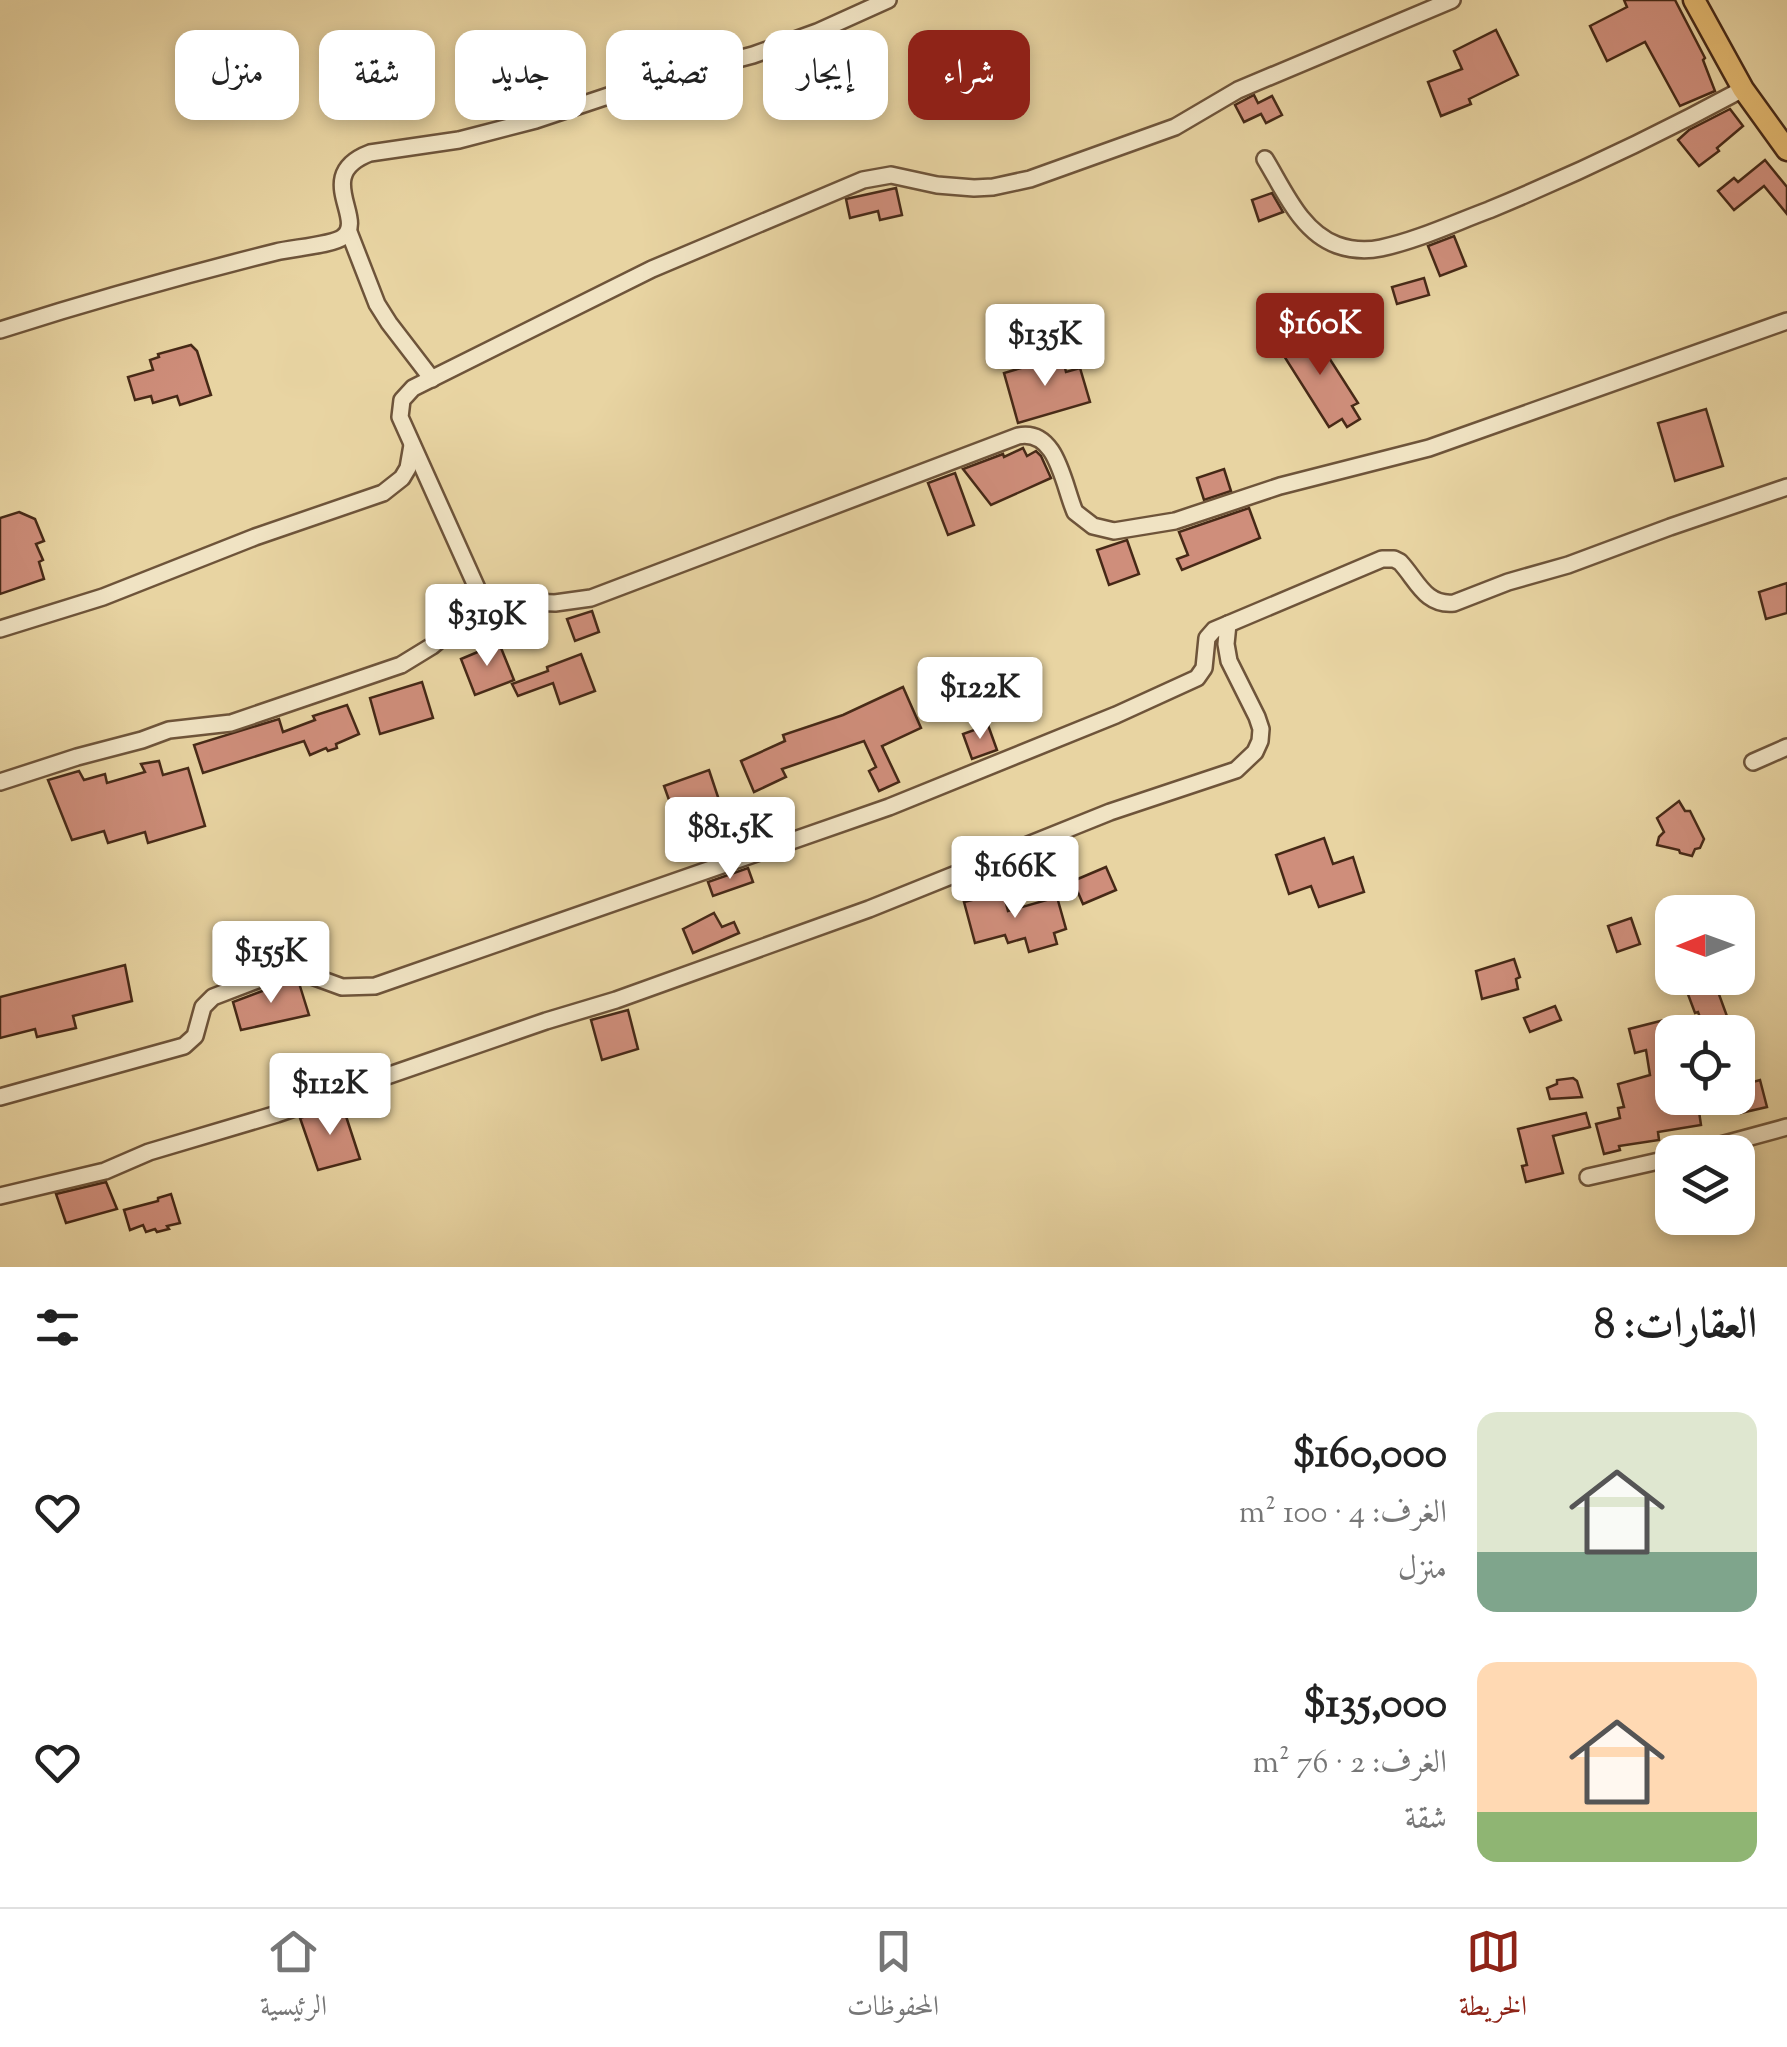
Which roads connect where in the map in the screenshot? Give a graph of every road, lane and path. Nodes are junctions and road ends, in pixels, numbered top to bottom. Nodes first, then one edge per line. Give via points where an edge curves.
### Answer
1 (888, 0) edge
2 (1452, 0) edge
3 (1694, 0) edge
4 (1742, 88) junction
5 (1787, 150) edge
6 (1265, 159) dead end
7 (348, 232) junction
8 (1787, 321) edge
9 (0, 330) edge
10 (432, 380) junction
11 (412, 445) junction
12 (1787, 487) edge
13 (485, 606) junction
14 (1228, 624) junction
15 (0, 629) edge
16 (1787, 747) edge
17 (1753, 762) dead end
18 (0, 782) edge
19 (0, 1096) edge
20 (1787, 1127) edge
21 (1755, 1136) edge
22 (1655, 1162) edge
23 (1588, 1177) dead end
24 (0, 1196) edge

1 - 7 street via 753,55 536,120 360,158 342,184
2 - 10 street via 1238,90 1174,126 1030,179 974,188 891,175 863,180 652,269
3 - 4 main road
4 - 5 main road
4 - 6 street via 1538,190 1380,248 1350,249 1321,237
7 - 9 street via 332,242 272,252
7 - 10 street via 377,304
8 - 13 street via 1429,448 1154,526 1114,531 1083,520 1048,444 1024,434 590,598
10 - 11 street via 402,400 400,417
11 - 13 street
11 - 15 street via 402,478 383,493
12 - 14 street via 1454,603 1432,600 1400,562 1388,558
13 - 18 street via 400,665 231,724 169,730
14 - 19 street via 1207,638 1204,668 1192,682 889,806 375,986 342,986 301,972 268,976 213,996 184,1046
14 - 24 street via 1229,660 1260,729 1256,752 1236,770 616,1000 105,1171
16 - 17 street
20 - 21 street
22 - 23 street

